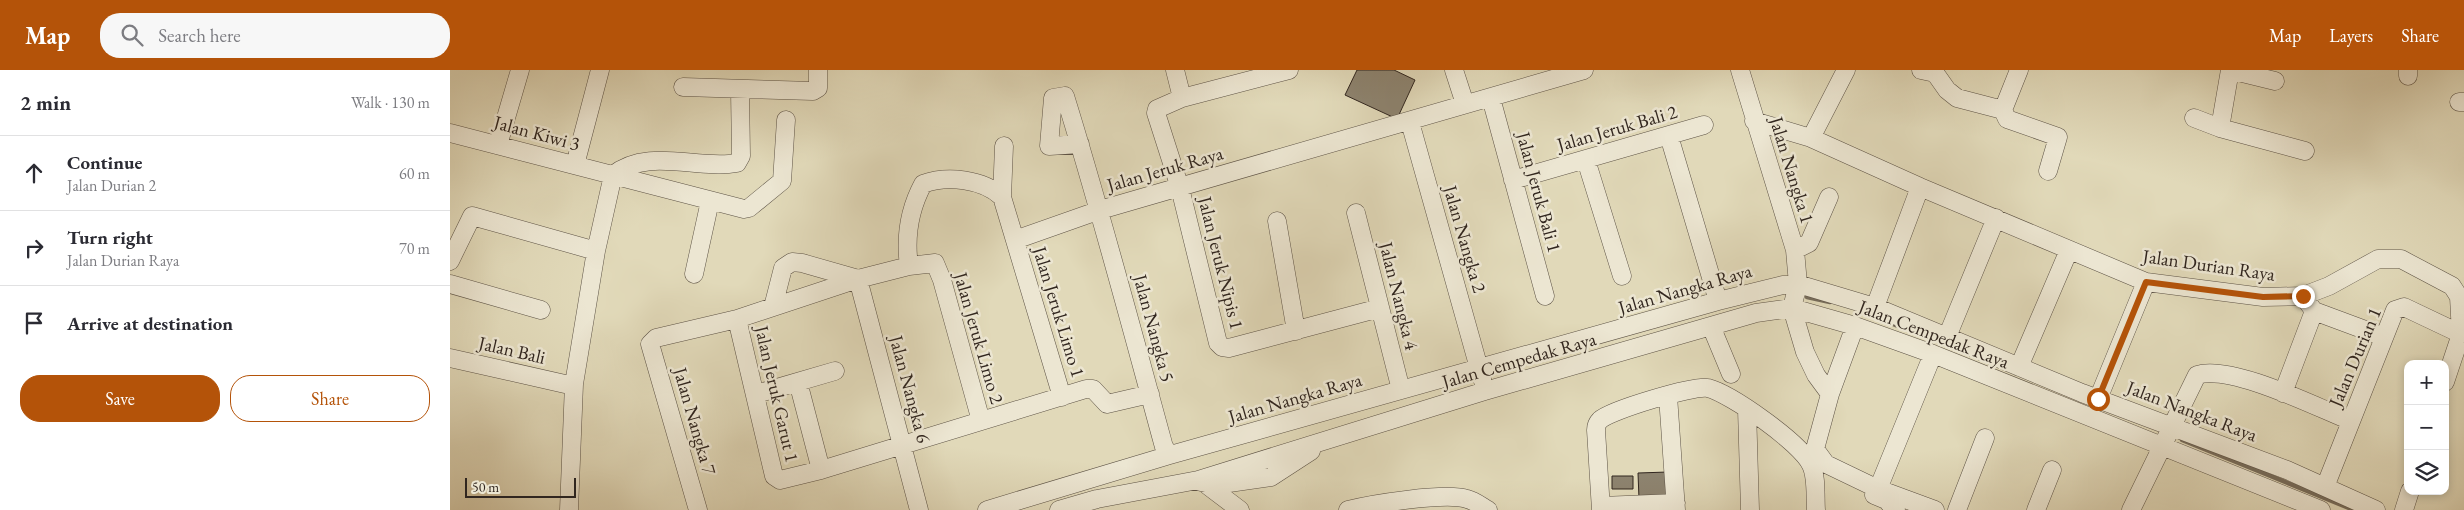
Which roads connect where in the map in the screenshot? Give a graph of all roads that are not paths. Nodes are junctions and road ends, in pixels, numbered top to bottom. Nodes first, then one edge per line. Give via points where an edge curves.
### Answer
1 (520, 70) edge
2 (600, 70) edge
3 (818, 70) edge
4 (1175, 70) edge
5 (1289, 70) edge
6 (1454, 70) edge
7 (1584, 70) edge
8 (1740, 70) edge
9 (1846, 70) edge
10 (1921, 70) edge
11 (2019, 70) edge
12 (2230, 70) edge
13 (2275, 81) dead end
14 (683, 87) dead end
15 (740, 90) junction
16 (1182, 98) junction
17 (1492, 98) junction
18 (1465, 104) junction
19 (2003, 110) junction
20 (2194, 118) dead end
21 (786, 120) dead end
22 (1754, 121) junction
23 (1410, 122) junction
24 (1704, 125) dead end
25 (2220, 128) junction
26 (450, 133) edge
27 (1669, 136) junction
28 (1811, 138) junction
29 (1080, 144) dead end
30 (498, 145) junction
31 (1004, 146) dead end
32 (2305, 151) dead end
33 (1586, 160) junction
34 (575, 165) junction
35 (2048, 172) dead end
36 (613, 175) junction
37 (1513, 180) junction
38 (1920, 187) junction
39 (1180, 188) junction
40 (1002, 197) junction
41 (1829, 197) dead end
42 (710, 201) junction
43 (1100, 210) junction
44 (1356, 213) dead end
45 (1996, 218) junction
46 (1278, 221) dead end
47 (1015, 240) junction
48 (1795, 250) junction
49 (2069, 250) junction
50 (596, 251) junction
51 (450, 261) edge
52 (908, 266) junction
53 (694, 274) dead end
54 (1622, 276) dead end
55 (858, 280) junction
56 (2146, 282) junction
57 (450, 284) edge
58 (1798, 284) junction
59 (1545, 296) dead end
60 (2303, 296) junction
61 (1718, 301) junction
62 (773, 307) junction
63 (1874, 307) junction
64 (1380, 308) junction
65 (1792, 308) junction
66 (542, 310) dead end
67 (2314, 311) junction
68 (737, 319) junction
69 (1711, 326) junction
70 (1855, 326) junction
71 (1296, 331) junction
72 (2461, 334) junction
73 (1947, 337) junction
74 (2384, 337) junction
75 (450, 358) edge
76 (1931, 358) junction
77 (2019, 367) junction
78 (1479, 369) junction
79 (2449, 370) edge
80 (836, 371) dead end
81 (1731, 374) dead end
82 (798, 382) junction
83 (565, 384) dead end
84 (1401, 390) junction
85 (1486, 391) junction
86 (2283, 393) junction
87 (756, 394) junction
88 (1150, 394) junction
89 (1830, 394) junction
90 (1668, 396) junction
91 (1062, 397) junction
92 (2098, 399) junction
93 (1747, 409) junction
94 (981, 421) junction
95 (2351, 422) junction
96 (2173, 426) junction
97 (1986, 438) dead end
98 (903, 445) junction
99 (2160, 447) junction
100 (1170, 455) junction
101 (821, 470) junction
102 (1813, 470) junction
103 (2052, 470) dead end
104 (1090, 478) junction
105 (1202, 483) junction
106 (2325, 487) junction
107 (1878, 489) junction
108 (2409, 495) edge
109 (1097, 499) junction
110 (2288, 504) edge
111 (1676, 506) edge
112 (1601, 508) edge
113 (1359, 509) edge
114 (569, 510) edge
115 (698, 510) edge
116 (919, 510) edge
117 (987, 510) edge
118 (1059, 510) edge
119 (1240, 510) edge
120 (1488, 510) edge
121 (1750, 510) edge
122 (1816, 510) edge
123 (1896, 510) edge
124 (1935, 510) edge
125 (1957, 510) edge
126 (2036, 510) edge
127 (2131, 510) edge
128 (2320, 510) edge
129 (2376, 510) edge
130 (2404, 510) edge

1 - 30 street
2 - 34 street
3 - 15 street via 818,88 813,91
4 - 16 street
5 - 16 street
6 - 18 street
7 - 17 street, Jalan Jeruk Raya
8 - 22 street, Jalan Nangka 1
9 - 28 street
10 - 19 street via 1935,73 1957,98
11 - 19 street
12 - 13 street
12 - 25 street
14 - 15 street
15 - 36 street via 741,156 737,163 641,163 623,167
16 - 39 street, Jalan Jeruk Nipis 1 via 1159,107 1156,113
17 - 18 street, Jalan Jeruk Raya
17 - 37 street, Jalan Jeruk Bali 1
18 - 23 street, Jalan Jeruk Raya
19 - 35 street via 2007,119 2058,137
20 - 25 street
21 - 42 street, Jalan Kiwi 3 via 783,176 777,186 749,208
22 - 28 street, Jalan Durian Raya
22 - 48 street, Jalan Nangka 1
23 - 39 street, Jalan Jeruk Raya
23 - 78 street, Jalan Nangka 2
24 - 27 street, Jalan Jeruk Bali 2
25 - 32 street
26 - 30 street, Jalan Kiwi 3
27 - 33 street, Jalan Jeruk Bali 2
27 - 61 street
28 - 38 street, Jalan Durian Raya
29 - 43 street, Jalan Nangka 5
30 - 34 street, Jalan Kiwi 3
31 - 40 street
33 - 37 street, Jalan Jeruk Bali 2
33 - 54 street
34 - 36 street, Jalan Kiwi 3
36 - 42 street, Jalan Kiwi 3
36 - 50 street
37 - 59 street, Jalan Jeruk Bali 1
38 - 45 street, Jalan Durian Raya
38 - 63 street
39 - 43 street, Jalan Jeruk Raya
39 - 71 street, Jalan Jeruk Nipis 1 via 1218,343 1222,348
40 - 47 street
40 - 52 street via 983,184 936,179 923,184 907,233
41 - 48 street via 1809,243
42 - 53 street
43 - 47 street, Jalan Jeruk Raya
43 - 88 street, Jalan Nangka 5
44 - 64 street, Jalan Nangka 4
45 - 49 street, Jalan Durian Raya
45 - 73 street
46 - 71 street
47 - 91 street, Jalan Jeruk Limo 1
48 - 58 street, Jalan Nangka 1
49 - 56 street, Jalan Durian Raya
49 - 77 street
50 - 51 street via 472,216
50 - 114 street via 574,384
52 - 55 street
52 - 94 street, Jalan Jeruk Limo 2 via 930,262 937,265
55 - 62 street
55 - 62 street via 792,262 783,268
55 - 98 street, Jalan Nangka 6
56 - 60 street, Jalan Durian Raya via 2263,297
56 - 92 street
57 - 66 street
58 - 61 street, Jalan Nangka Raya
58 - 63 street, Jalan Nangka Raya
58 - 65 street, Jalan Nangka 1
60 - 67 street
60 - 72 street, Jalan Durian Raya via 2329,286 2378,259 2400,259 2452,286 2459,297
61 - 78 street, Jalan Nangka Raya
62 - 68 street
63 - 73 street, Jalan Nangka Raya
64 - 71 street
64 - 84 street, Jalan Nangka 4
65 - 69 street, Jalan Cempedak Raya
65 - 70 street, Jalan Cempedak Raya
65 - 89 street via 1805,352
67 - 74 street
67 - 86 street
68 - 87 street, Jalan Jeruk Garut 1
68 - 115 street, Jalan Nangka 7 via 656,338 650,344
69 - 81 street
69 - 85 street, Jalan Cempedak Raya
70 - 76 street, Jalan Cempedak Raya
70 - 89 street
72 - 74 street, Jalan Durian 1 via 2404,307 2396,310
72 - 79 street, Jalan Durian Raya
73 - 77 street, Jalan Nangka Raya
74 - 95 street, Jalan Durian 1
75 - 83 street, Jalan Bali
76 - 99 street, Jalan Cempedak Raya
76 - 107 street
77 - 92 street, Jalan Nangka Raya
78 - 84 street, Jalan Nangka Raya
78 - 85 street, Jalan Nangka 2
80 - 82 street
82 - 87 street
82 - 101 street
84 - 100 street, Jalan Nangka Raya
85 - 105 street, Jalan Cempedak Raya
86 - 95 street
86 - 96 street via 2244,379 2202,373 2192,380
87 - 101 street, Jalan Jeruk Garut 1 via 776,479
88 - 91 street via 1106,404 1093,389
88 - 100 street, Jalan Nangka 5 via 1164,447
89 - 107 street via 1816,449 1826,464
90 - 93 street via 1707,388
90 - 111 street
90 - 112 street via 1614,411 1597,424
91 - 94 street
92 - 96 street, Jalan Nangka Raya
93 - 102 street via 1792,443
93 - 121 street
94 - 98 street
95 - 106 street, Jalan Durian 1
96 - 99 street
96 - 106 street, Jalan Nangka Raya
97 - 125 street
98 - 101 street
98 - 116 street, Jalan Nangka 6
99 - 110 street, Jalan Cempedak Raya
99 - 127 street
100 - 104 street, Jalan Nangka Raya
102 - 122 street
102 - 123 street via 1886,500
103 - 126 street
104 - 109 street
104 - 117 street, Jalan Nangka Raya
105 - 109 street, Jalan Cempedak Raya
105 - 119 street
106 - 129 street, Jalan Nangka Raya
107 - 124 street
108 - 130 street
109 - 118 street, Jalan Cempedak Raya
110 - 128 street, Jalan Cempedak Raya
111 - 112 street
113 - 120 street via 1385,502 1466,498

